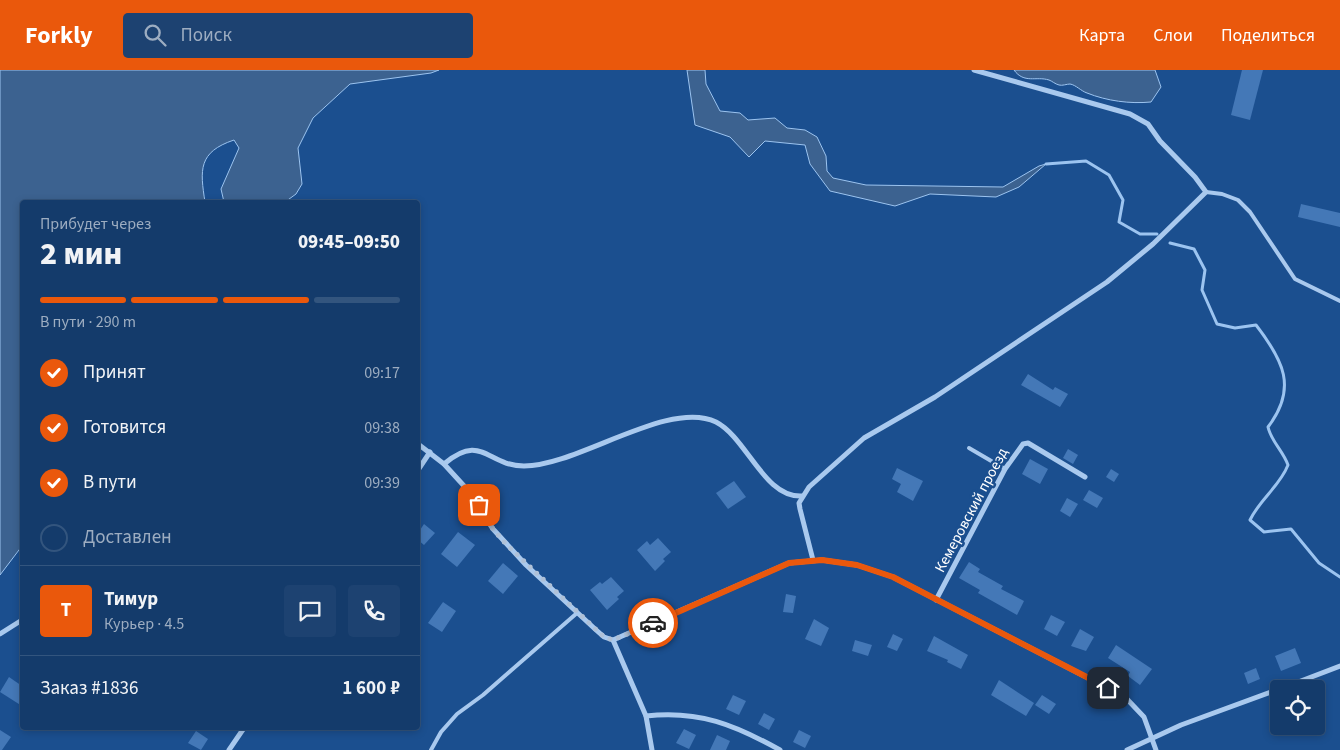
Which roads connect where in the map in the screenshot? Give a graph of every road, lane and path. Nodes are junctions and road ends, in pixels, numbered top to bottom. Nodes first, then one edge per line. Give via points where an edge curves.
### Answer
1 (974, 70) edge
2 (1206, 192) junction
3 (1340, 301) edge
4 (420, 445) edge
5 (969, 448) dead end
6 (430, 452) junction
7 (444, 464) junction
8 (420, 467) edge
9 (1005, 469) junction
10 (1085, 477) dead end
11 (802, 496) junction
12 (813, 560) junction
13 (936, 600) junction
14 (577, 613) junction
15 (20, 621) edge
16 (0, 634) edge
17 (613, 640) junction
18 (1340, 666) edge
19 (1303, 680) edge
20 (1270, 692) edge
21 (646, 716) junction
22 (243, 730) edge
23 (1150, 738) junction
24 (229, 750) edge
25 (431, 750) edge
26 (652, 750) edge
27 (780, 750) edge
28 (1127, 750) edge
29 (1156, 750) edge

1 - 2 street via 1130,114 1148,124 1165,148
2 - 3 lane via 1238,200 1250,212 1295,279
2 - 11 street via 1153,244 1107,282 935,397 864,438
4 - 6 street
5 - 9 lane
6 - 7 street
6 - 8 street
7 - 11 street via 458,452 468,450 514,465 538,465 651,426 696,416 716,422 729,431 766,477 792,497
7 - 14 street via 466,487 506,544
9 - 10 street, Кемеровский проезд via 1017,450 1028,443
9 - 13 street, Кемеровский проезд
11 - 12 street via 800,509
12 - 13 street via 876,570
12 - 17 street via 778,566
13 - 23 street via 1125,697 1144,717
14 - 17 street via 604,637
14 - 25 lane via 483,695 456,714
15 - 16 street
17 - 21 street
18 - 19 street
20 - 23 street
21 - 26 street
21 - 27 street via 684,714 715,720 747,732
22 - 24 street
23 - 28 street
23 - 29 street

